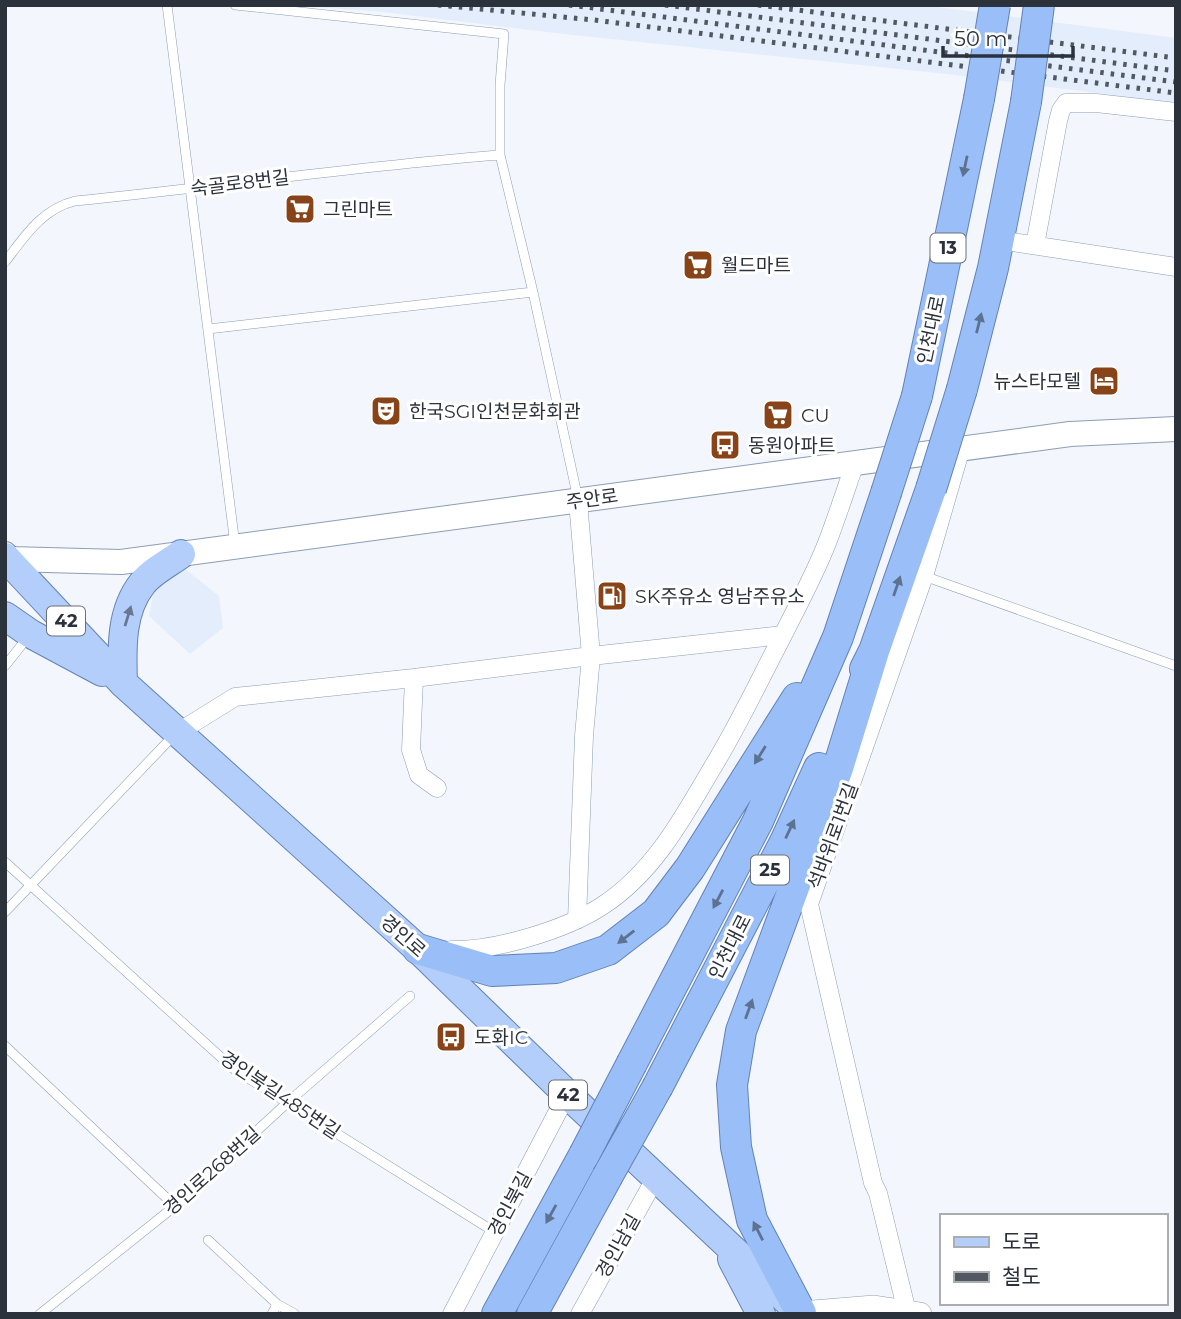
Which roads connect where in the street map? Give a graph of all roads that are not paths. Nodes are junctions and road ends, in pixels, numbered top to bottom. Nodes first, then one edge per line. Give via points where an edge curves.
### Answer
1 (167, 5) edge
2 (235, 5) edge
3 (995, 5) edge
4 (1039, 5) edge
5 (1176, 112) edge
6 (500, 155) junction
7 (190, 190) junction
8 (999, 240) junction
9 (1035, 245) junction
10 (5, 261) edge
11 (1176, 267) edge
12 (533, 292) junction
13 (208, 329) junction
14 (1176, 429) edge
15 (961, 448) junction
16 (855, 463) junction
17 (578, 501) junction
18 (235, 546) junction
19 (181, 554) junction
20 (6, 557) edge
21 (924, 576) junction
22 (5, 616) edge
23 (31, 634) junction
24 (783, 635) junction
25 (838, 637) junction
26 (874, 651) junction
27 (591, 656) junction
28 (5, 666) edge
29 (1176, 666) edge
30 (414, 678) junction
31 (123, 683) junction
32 (177, 733) junction
33 (438, 788) dead end
34 (5, 862) edge
35 (31, 885) junction
36 (5, 912) edge
37 (577, 920) junction
38 (418, 949) junction
39 (410, 996) dead end
40 (5, 1046) edge
41 (567, 1094) junction
42 (287, 1103) junction
43 (656, 1177) junction
44 (175, 1206) junction
45 (485, 1226) dead end
46 (721, 1238) junction
47 (208, 1240) dead end
48 (277, 1304) junction
49 (801, 1313) edge
50 (914, 1313) edge
51 (40, 1314) edge
52 (272, 1314) edge
53 (295, 1314) edge
54 (452, 1314) edge
55 (496, 1314) edge
56 (532, 1314) edge
57 (580, 1314) edge
58 (761, 1314) edge

1 - 7 lane
2 - 6 lane via 504,34
3 -> 25 highway, 인천대로 / 13, bridge via 917,396
4 - 8 highway, 13, bridge
5 - 9 street via 1066,103 1060,110
6 - 7 lane, 숙골로8번길
6 - 12 lane
7 - 10 lane, 숙골로8번길 via 60,205 44,215
7 - 13 lane
8 - 9 street
26 -> 8 highway, 인천대로 / 13, bridge via 962,389
9 - 11 street
12 - 13 lane
12 - 17 lane
13 - 18 lane
14 - 15 main road, 주안로 via 1070,434
15 - 16 main road, 주안로
15 - 21 street, 석바위로1번길
16 - 17 main road, 주안로
16 - 24 street via 826,545
17 - 18 main road, 주안로
17 - 27 street
18 - 19 main road, 주안로
19 - 20 main road, 주안로 via 121,562
31 -> 19 main road via 121,637 131,604 142,583
20 - 31 main road, 경인로 / 42
21 - 29 lane
21 - 50 street, 석바위로1번길 via 809,904 873,1182
22 - 23 main road
23 - 28 lane
23 - 31 main road
24 - 27 street
24 - 37 street via 684,818 638,876 604,906
25 -> 38 highway via 690,869 656,913 608,950 556,968 492,971
25 -> 55 highway, 인천대로 / 25, bridge via 758,821
49 -> 26 highway via 752,1220 736,1147 732,1085 741,1031 838,768
56 -> 26 highway, 인천대로 / 25, bridge via 785,842
27 - 30 street
27 - 37 street
30 - 32 street via 235,697
30 - 33 street via 411,750 419,775
31 - 32 main road, 경인로 / 42
32 - 35 lane
32 - 38 main road, 경인로 / 42
34 - 35 lane, 경인북길485번길
35 - 36 lane
35 - 42 lane, 경인북길485번길 via 235,1070
37 - 38 street via 470,950
38 - 41 main road, 경인로 / 42
39 - 42 lane, 경인로268번길
40 - 44 lane
41 - 43 main road, 경인로 / 42
41 - 54 street, 경인북길
42 - 44 lane, 경인로268번길
42 - 45 lane, 경인북길485번길
43 - 46 main road, 경인로 / 42
43 - 57 street, 경인남길
44 - 51 lane, 경인로268번길
46 - 49 main road, 경인로 / 42
46 - 58 main road
47 - 48 lane
48 - 52 lane
48 - 53 lane
49 - 50 street via 874,1307

